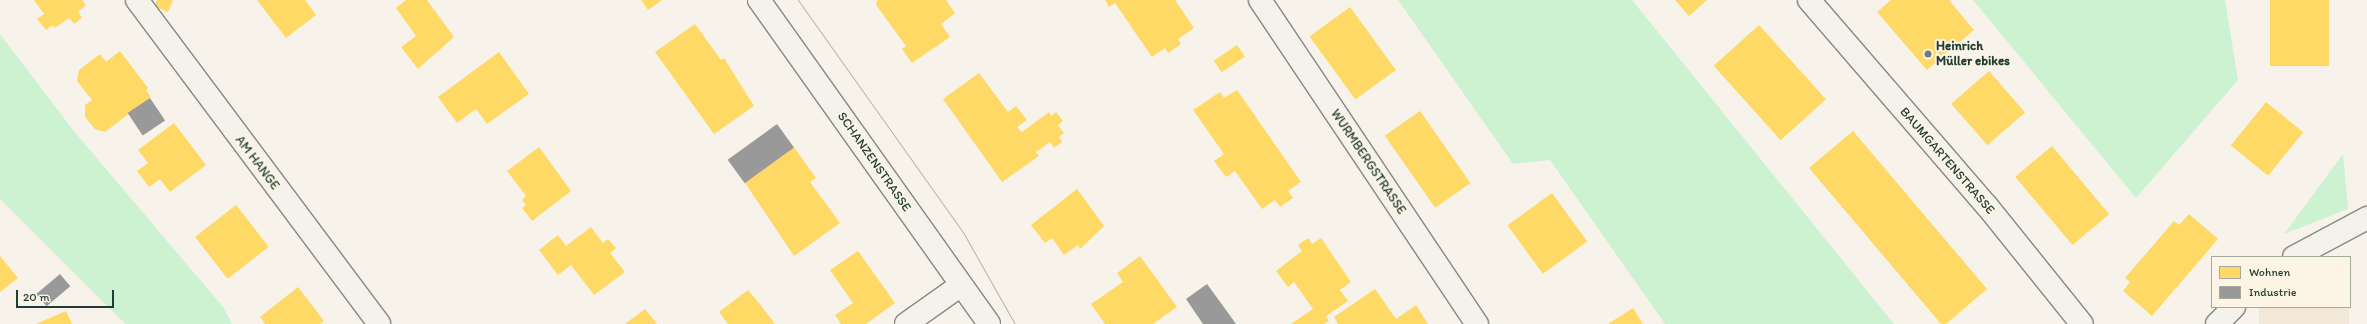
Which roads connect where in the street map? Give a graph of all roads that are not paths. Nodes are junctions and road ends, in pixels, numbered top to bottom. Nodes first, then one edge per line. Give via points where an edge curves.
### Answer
1 (137, 0) edge
2 (759, 0) edge
3 (1260, 0) edge
4 (1809, 0) edge
5 (2367, 218) edge
6 (2296, 256) edge
7 (962, 285) junction
8 (2233, 308) edge
9 (380, 324) edge
10 (906, 324) edge
11 (989, 324) edge
12 (1477, 324) edge
13 (2082, 324) edge
14 (2217, 324) edge

1 - 9 street, AM HANGE
2 - 7 street, SCHANZENSTRASSE
3 - 12 street, WURMBERGSTRASSE
4 - 13 street, BAUMGARTENSTRASSE via 1987,206
5 - 6 street
7 - 10 street
7 - 11 street, SCHANZENSTRASSE
8 - 14 street

